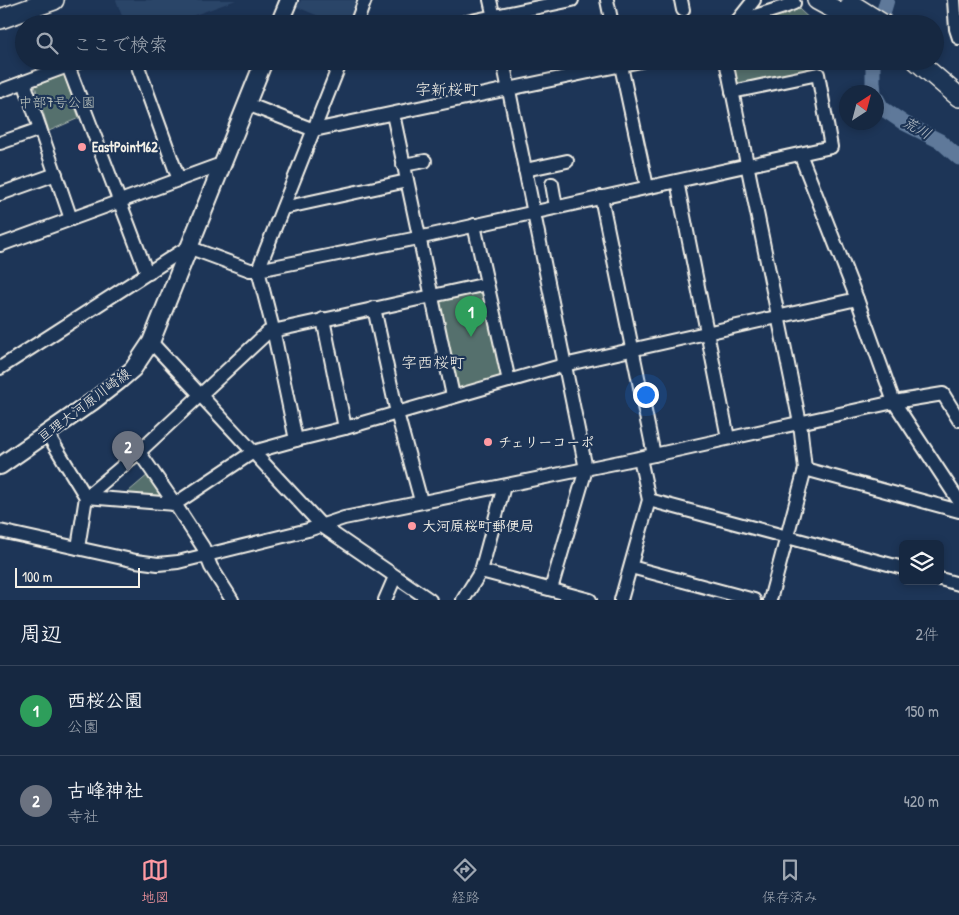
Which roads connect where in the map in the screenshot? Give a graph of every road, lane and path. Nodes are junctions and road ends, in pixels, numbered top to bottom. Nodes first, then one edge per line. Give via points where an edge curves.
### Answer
1 (14, 0) edge
2 (54, 0) edge
3 (289, 0) edge
4 (365, 0) edge
5 (490, 0) edge
6 (572, 0) edge
7 (607, 0) edge
8 (754, 0) edge
9 (817, 0) edge
10 (954, 0) edge
11 (794, 3) dead end
12 (0, 5) edge
13 (839, 5) edge
14 (283, 15) edge
15 (359, 15) edge
16 (493, 15) edge
17 (514, 15) edge
18 (610, 15) edge
19 (742, 15) edge
20 (760, 15) edge
21 (850, 15) edge
22 (862, 15) edge
23 (0, 19) edge
24 (959, 38) edge
25 (944, 68) edge
26 (57, 70) edge
27 (70, 70) edge
28 (139, 70) edge
29 (260, 70) edge
30 (337, 70) edge
31 (505, 70) edge
32 (591, 70) edge
33 (622, 70) edge
34 (728, 70) edge
35 (927, 70) edge
36 (959, 81) edge
37 (24, 82) junction
38 (508, 89) junction
39 (0, 91) edge
40 (732, 92) junction
41 (959, 97) edge
42 (247, 104) junction
43 (393, 114) junction
44 (40, 129) junction
45 (314, 130) junction
46 (0, 143) edge
47 (800, 154) junction
48 (425, 161) dead end
49 (567, 161) dead end
50 (748, 165) junction
51 (404, 166) junction
52 (221, 168) junction
53 (525, 170) junction
54 (56, 174) junction
55 (179, 180) junction
56 (407, 181) junction
57 (677, 181) junction
58 (552, 184) dead end
59 (647, 187) junction
60 (0, 194) edge
61 (601, 197) junction
62 (120, 202) junction
63 (556, 207) junction
64 (283, 208) junction
65 (533, 212) junction
66 (71, 219) junction
67 (474, 225) junction
68 (418, 238) junction
69 (0, 245) edge
70 (188, 247) junction
71 (258, 270) junction
72 (149, 273) junction
73 (487, 284) junction
74 (432, 296) junction
75 (857, 299) junction
76 (374, 308) junction
77 (779, 317) junction
78 (323, 319) junction
79 (273, 329) junction
80 (707, 333) junction
81 (151, 342) junction
82 (632, 350) junction
83 (564, 365) junction
84 (0, 368) edge
85 (509, 381) junction
86 (200, 395) junction
87 (453, 396) junction
88 (894, 402) junction
89 (397, 413) junction
90 (959, 420) edge
91 (800, 423) junction
92 (345, 428) junction
93 (47, 433) junction
94 (728, 438) junction
95 (296, 440) junction
96 (139, 452) junction
97 (253, 452) junction
98 (654, 455) junction
99 (640, 458) junction
100 (0, 466) edge
101 (586, 469) junction
102 (805, 469) junction
103 (504, 486) junction
104 (86, 497) junction
105 (649, 500) junction
106 (421, 501) junction
107 (959, 501) edge
108 (175, 504) junction
109 (959, 511) edge
110 (322, 526) junction
111 (0, 531) edge
112 (787, 537) junction
113 (78, 548) junction
114 (206, 556) junction
115 (631, 567) junction
116 (899, 567) edge
117 (481, 570) junction
118 (395, 577) junction
119 (944, 580) edge
120 (959, 584) edge
121 (551, 590) junction
122 (232, 600) edge
123 (385, 600) edge
124 (430, 600) edge
125 (463, 600) edge
126 (590, 600) edge
127 (621, 600) edge
128 (754, 600) edge
129 (770, 600) edge

1 - 12 highway
2 - 23 highway
3 - 14 main road
4 - 15 street
5 - 16 street
6 - 17 street
7 - 18 street
8 - 19 street
9 - 13 highway
10 - 24 street
11 - 20 street
13 - 21 highway
13 - 22 highway
25 - 36 highway
26 - 37 street
27 - 62 street
28 - 55 street
29 - 42 main road, 亘理大河原川崎線
30 - 45 street
31 - 38 street
32 - 38 street
33 - 59 street
34 - 40 street
35 - 41 highway
37 - 39 street
37 - 44 street
38 - 43 street
38 - 53 street
40 - 47 street via 818,74 831,147
40 - 50 street
42 - 45 street
42 - 52 main road, 亘理大河原川崎線
43 - 45 street
43 - 51 street
44 - 46 street
44 - 54 street
45 - 64 street
47 - 50 street
47 - 75 street
48 - 51 street
49 - 53 street
50 - 57 street
50 - 77 street
51 - 56 street
52 - 55 street via 216,166
52 - 70 main road, 亘理大河原川崎線
53 - 65 street
54 - 60 street
54 - 66 street
55 - 62 street
56 - 64 street
56 - 68 street
57 - 59 street
57 - 80 street
58 - 63 street
59 - 61 street
61 - 63 street
61 - 82 street
62 - 66 street
62 - 72 street
63 - 65 street
64 - 71 street
65 - 67 street
65 - 83 street
66 - 69 street
67 - 68 street
67 - 73 street
68 - 71 street
68 - 74 street
70 - 71 street
70 - 72 street
70 - 81 main road, 亘理大河原川崎線
71 - 79 street
72 - 84 street
73 - 74 street
73 - 85 street
74 - 76 street
74 - 87 street
75 - 77 street
75 - 88 street
76 - 78 street
76 - 89 street
77 - 80 street
77 - 91 street
78 - 79 street
78 - 92 street
79 - 86 street
79 - 95 street
80 - 82 street
80 - 94 street
81 - 86 street
81 - 93 main road, 亘理大河原川崎線 via 137,364 120,381
82 - 83 street
82 - 98 street
83 - 85 street
83 - 101 street
85 - 87 street
86 - 96 street
86 - 97 street
87 - 89 street
88 - 90 street via 943,394
88 - 91 street
88 - 107 street
89 - 92 street
89 - 106 street
91 - 94 street
91 - 102 street
92 - 95 street
93 - 100 main road, 亘理大河原川崎線
93 - 104 street
94 - 98 street
95 - 97 street
96 - 104 street
96 - 108 street
97 - 108 street
97 - 110 street
98 - 99 street
99 - 101 street
99 - 105 street
101 - 103 street
101 - 121 street
102 - 109 street
102 - 112 street
103 - 106 street
103 - 117 street
104 - 108 street
104 - 113 street
105 - 112 street
105 - 115 street
106 - 110 street
108 - 114 street
110 - 114 street
110 - 118 street
111 - 113 street
112 - 116 street
112 - 129 street
113 - 114 street via 158,564
114 - 122 street
115 - 127 street
115 - 128 street
117 - 121 street
117 - 125 street
118 - 123 street
118 - 124 street
119 - 120 street
121 - 126 street

